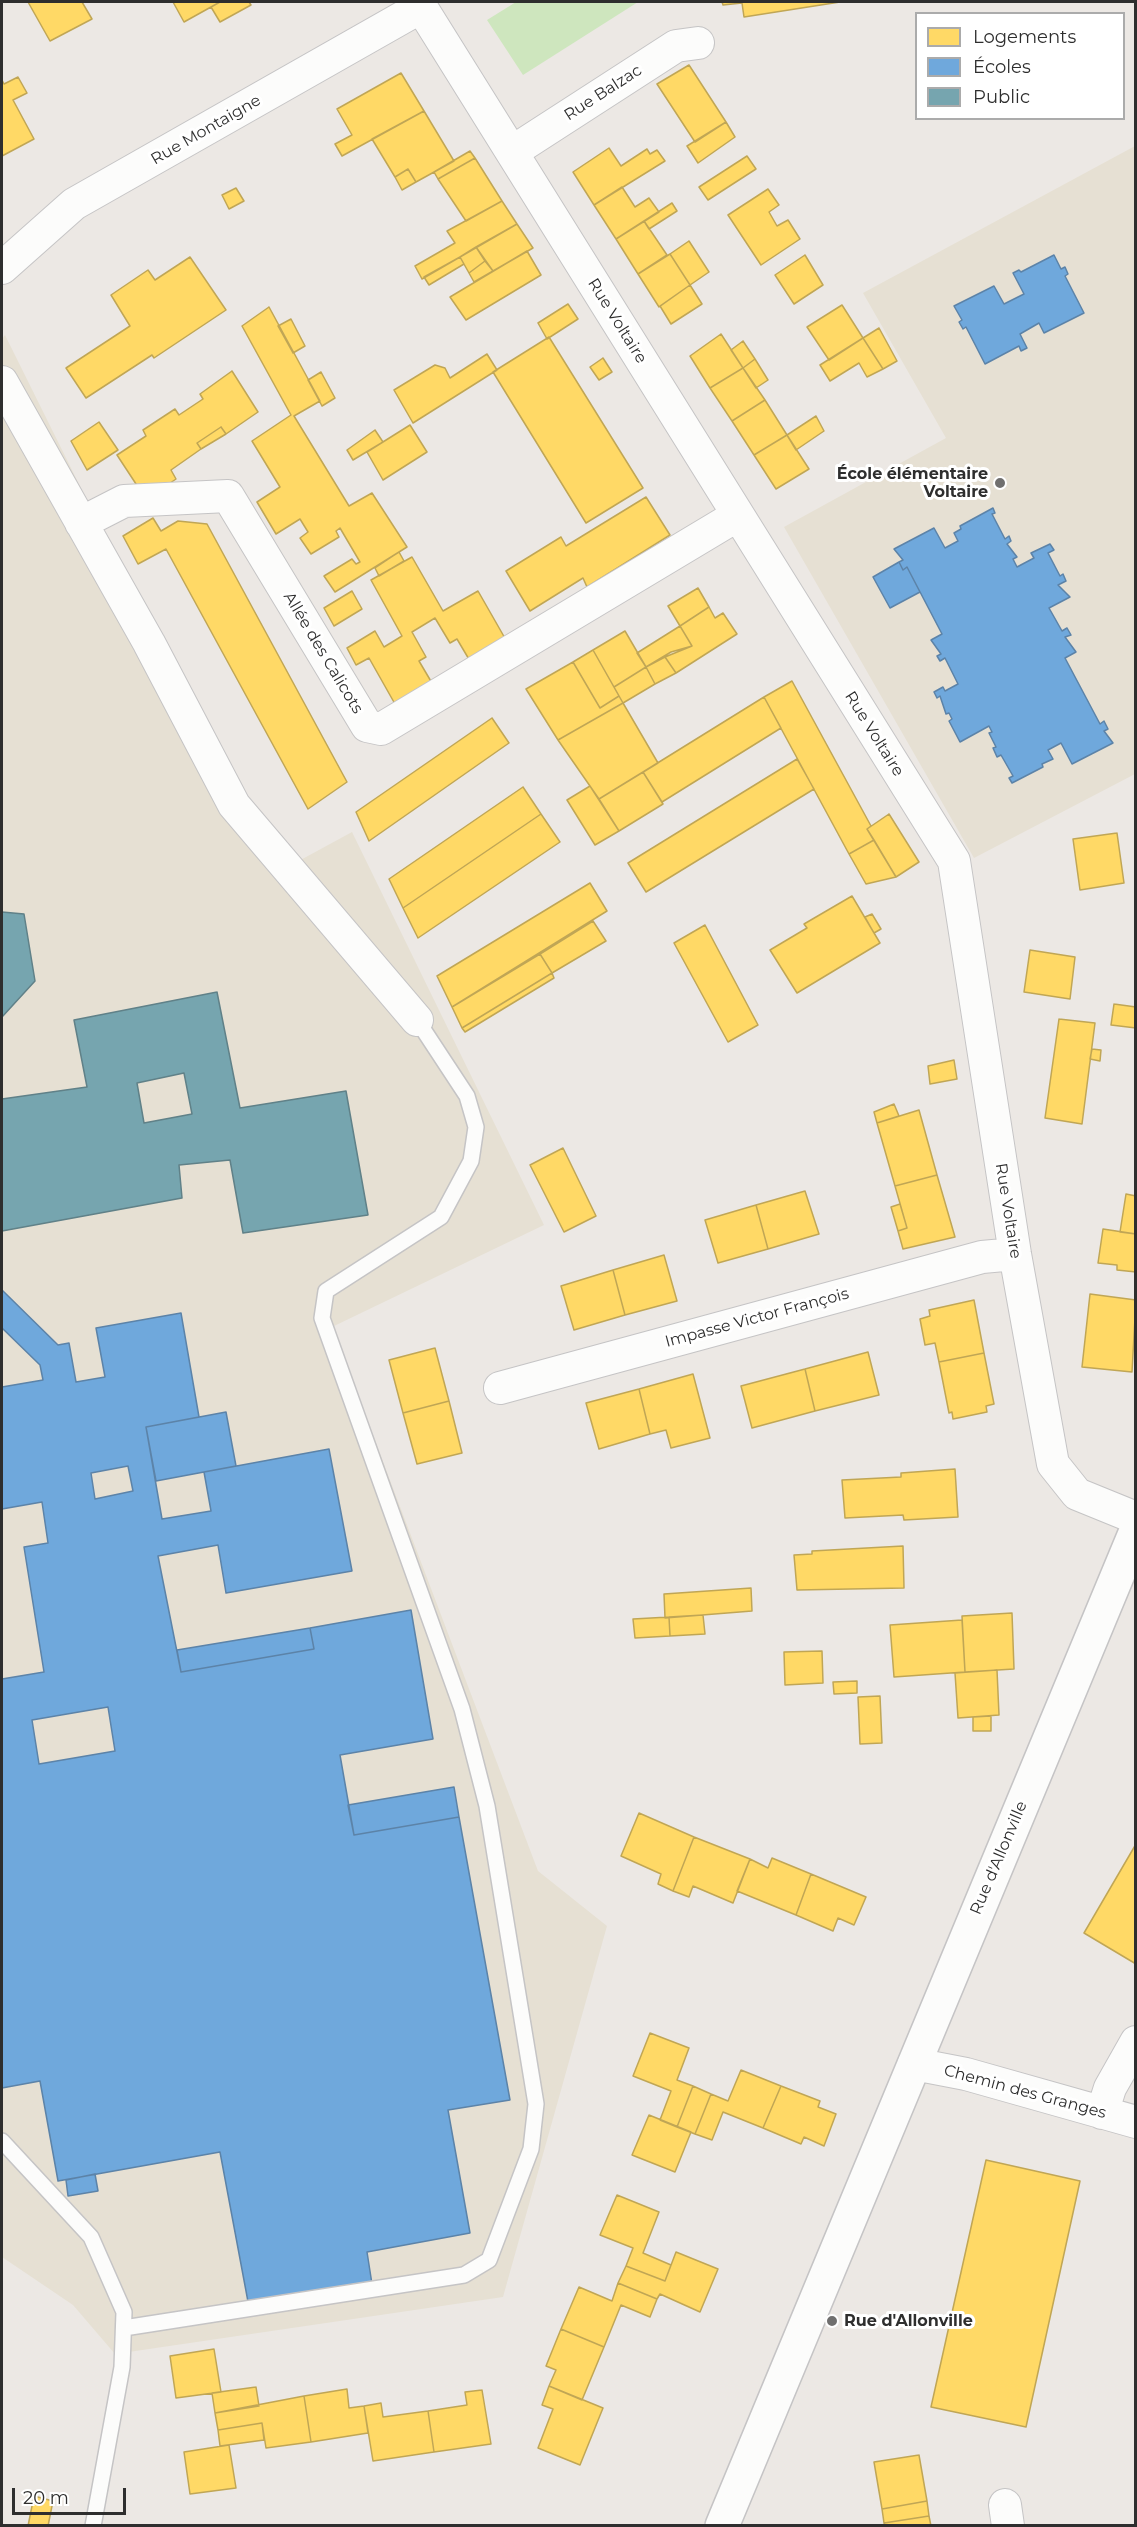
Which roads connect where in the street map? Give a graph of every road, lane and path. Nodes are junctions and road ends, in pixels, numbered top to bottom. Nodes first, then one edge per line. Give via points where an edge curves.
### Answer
1 (419, 4) edge
2 (698, 43) dead end
3 (512, 152) junction
4 (2, 268) edge
5 (2, 382) edge
6 (738, 515) junction
7 (81, 523) junction
8 (417, 1020) joint
9 (1015, 1254) junction
10 (500, 1388) dead end
11 (1136, 1518) edge
12 (1136, 1531) edge
13 (1136, 2042) edge
14 (914, 2064) junction
15 (1102, 2113) junction
16 (1136, 2122) edge
17 (2, 2141) edge
18 (124, 2328) junction
19 (722, 2523) edge
20 (93, 2526) edge

1 - 3 street, Rue Voltaire
1 - 4 street, Rue Montaigne via 74,204
2 - 3 street, Rue Balzac via 676,46
3 - 6 street, Rue Voltaire
5 - 7 street
6 - 7 street, Allée des Calicots via 381,729 367,726 228,496 124,501
6 - 9 street, Rue Voltaire via 954,861
7 - 8 street via 234,805
8 - 18 lane via 467,1096 476,1127 471,1161 441,1217 326,1291 322,1318 462,1709 487,1806 536,2104 531,2149 489,2260 464,2275
9 - 10 street, Impasse Victor François via 982,1257
9 - 11 street, Rue Voltaire via 1053,1464 1077,1494
12 - 14 main road, Rue d'Allonville
13 - 15 street via 1110,2088
14 - 15 street, Chemin des Granges via 966,2074
14 - 19 main road, Rue d'Allonville
15 - 16 street, Chemin des Granges
17 - 18 lane via 91,2237 124,2312
18 - 20 lane via 122,2367

